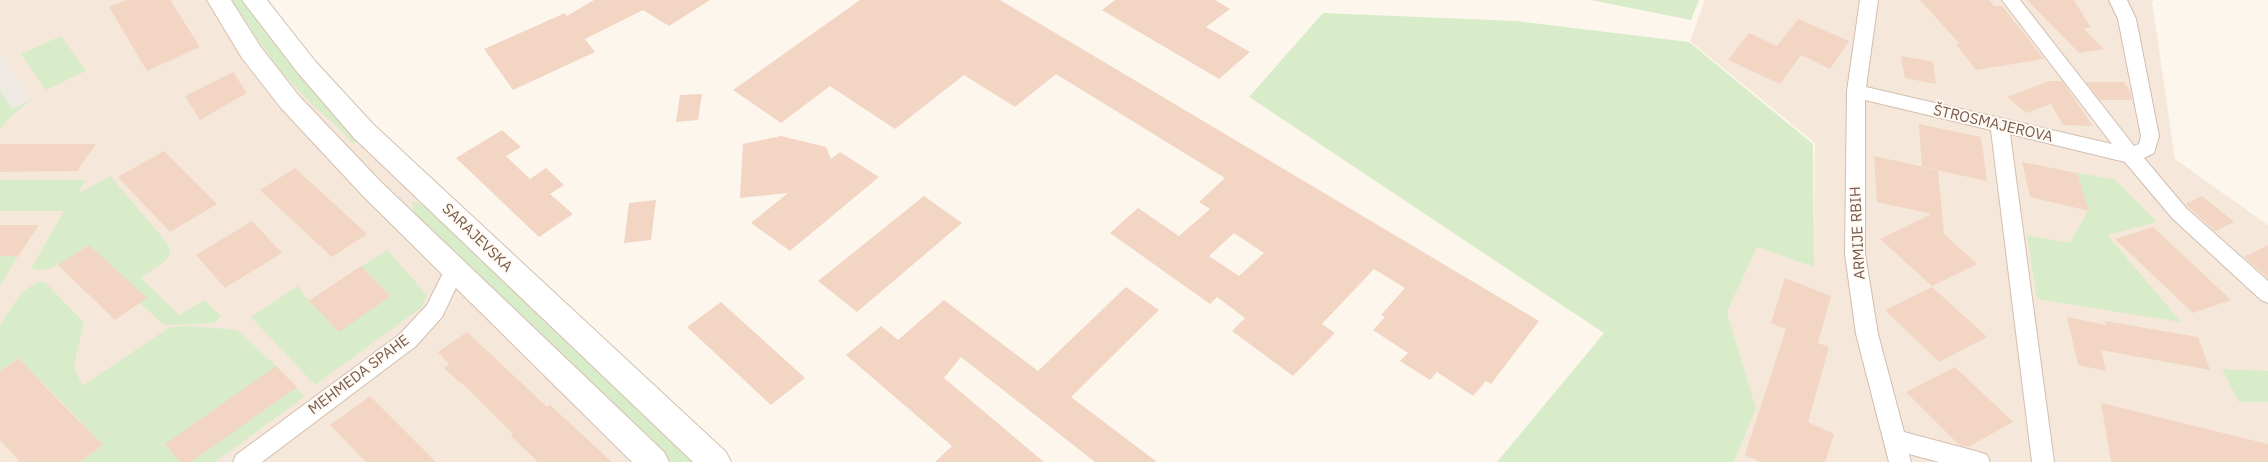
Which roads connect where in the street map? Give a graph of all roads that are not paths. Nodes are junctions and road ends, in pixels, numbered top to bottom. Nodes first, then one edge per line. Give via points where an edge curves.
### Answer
1 (219, 0) edge
2 (254, 0) edge
3 (1869, 0) edge
4 (2011, 0) edge
5 (2118, 0) edge
6 (1856, 91) junction
7 (2000, 126) junction
8 (2131, 156) junction
9 (454, 271) junction
10 (2268, 294) edge
11 (1894, 440) junction
12 (244, 462) edge
13 (653, 462) edge
14 (715, 462) edge
15 (1900, 462) edge
16 (1978, 462) edge
17 (2043, 462) edge

1 - 9 main road via 251,52 290,102
2 - 14 main road, SARAJEVSKA via 321,85 372,141
3 - 6 street, ARMIJE RBIH
4 - 8 street
5 - 8 street via 2127,19 2150,136 2147,148
6 - 7 street, ŠTROSMAJEROVA
6 - 11 street, ARMIJE RBIH via 1855,254 1867,334
7 - 8 street, ŠTROSMAJEROVA
7 - 17 street
8 - 10 street via 2179,213
9 - 12 street, MEHMEDA SPAHE via 434,311 408,340
9 - 13 main road
11 - 15 street, ARMIJE RBIH
11 - 16 street

